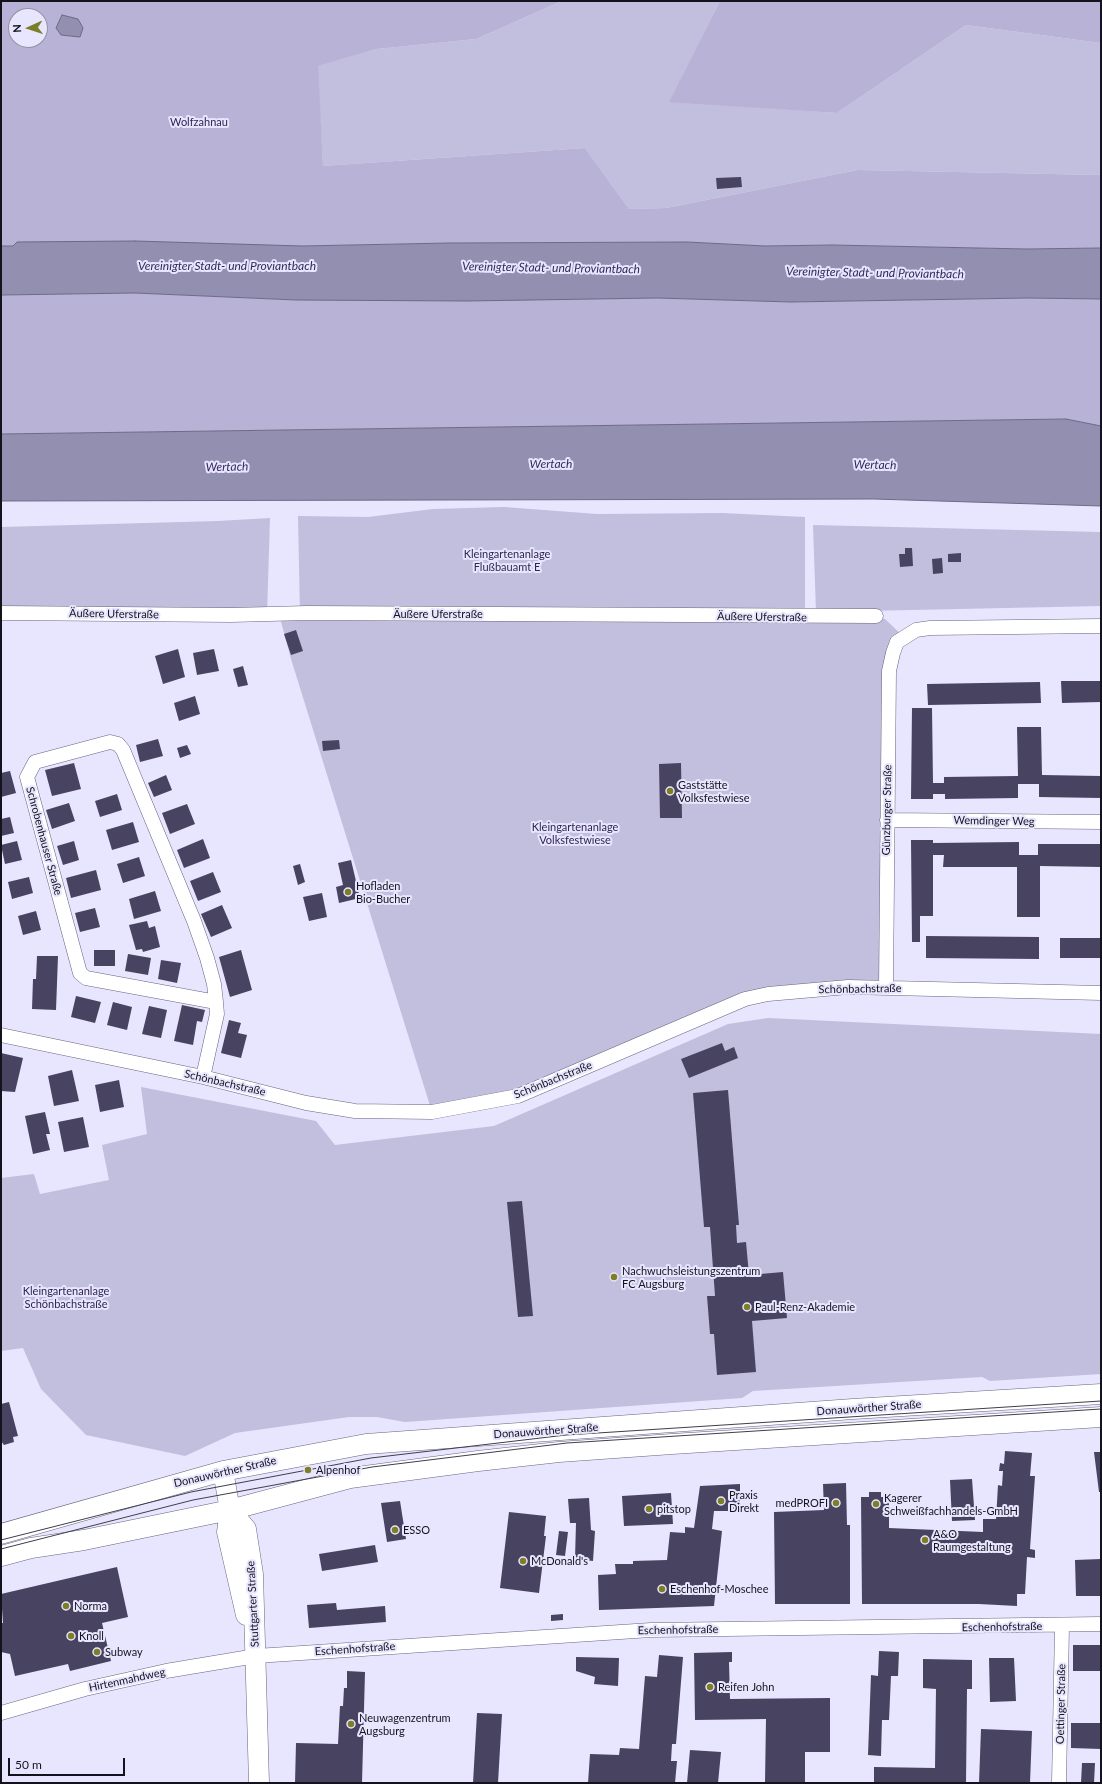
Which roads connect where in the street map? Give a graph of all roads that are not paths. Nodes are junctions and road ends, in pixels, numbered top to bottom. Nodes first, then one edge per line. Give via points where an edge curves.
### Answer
1 (1, 613) edge
2 (876, 616) dead end
3 (1101, 626) edge
4 (887, 820) junction
5 (1101, 822) edge
6 (886, 987) junction
7 (1101, 992) edge
8 (216, 1002) junction
9 (1, 1035) edge
10 (203, 1077) junction
11 (1101, 1394) edge
12 (1101, 1417) edge
13 (223, 1470) junction
14 (230, 1510) junction
15 (1, 1534) edge
16 (1, 1556) edge
17 (1101, 1624) edge
18 (1062, 1626) junction
19 (256, 1656) junction
20 (1, 1713) edge
21 (259, 1783) edge
22 (1059, 1783) edge

1 - 2 street, Äußere Uferstraße
3 - 4 street, Günzburger Straße via 930,628 916,630 897,642 889,671
4 - 5 street, Wemdinger Weg
4 - 6 street, Günzburger Straße
6 - 7 street, Schönbachstraße
6 - 10 street, Schönbachstraße via 848,987 768,994 745,1000 518,1096 432,1112 355,1110 306,1103
8 - 8 street, Schrobenhauser Straße via 86,978 80,974 27,777 35,762 110,742 118,744 123,750 207,958
8 - 10 street, Schrobenhauser Straße via 217,1014
9 - 10 street, Schönbachstraße
11 - 13 main road, Donauwörther Straße via 861,1408 366,1444
12 - 14 main road, Donauwörther Straße via 559,1452 350,1478
13 - 14 main road, Stuttgarter Straße
13 - 15 main road, Donauwörther Straße
14 - 16 main road, Donauwörther Straße
14 - 19 main road, Stuttgarter Straße via 227,1532
17 - 18 street, Eschenhofstraße
18 - 19 street, Eschenhofstraße via 651,1630
18 - 22 street, Oettinger Straße
19 - 20 street, Hirtenmahdweg via 166,1671 85,1689
19 - 21 main road, Stuttgarter Straße

